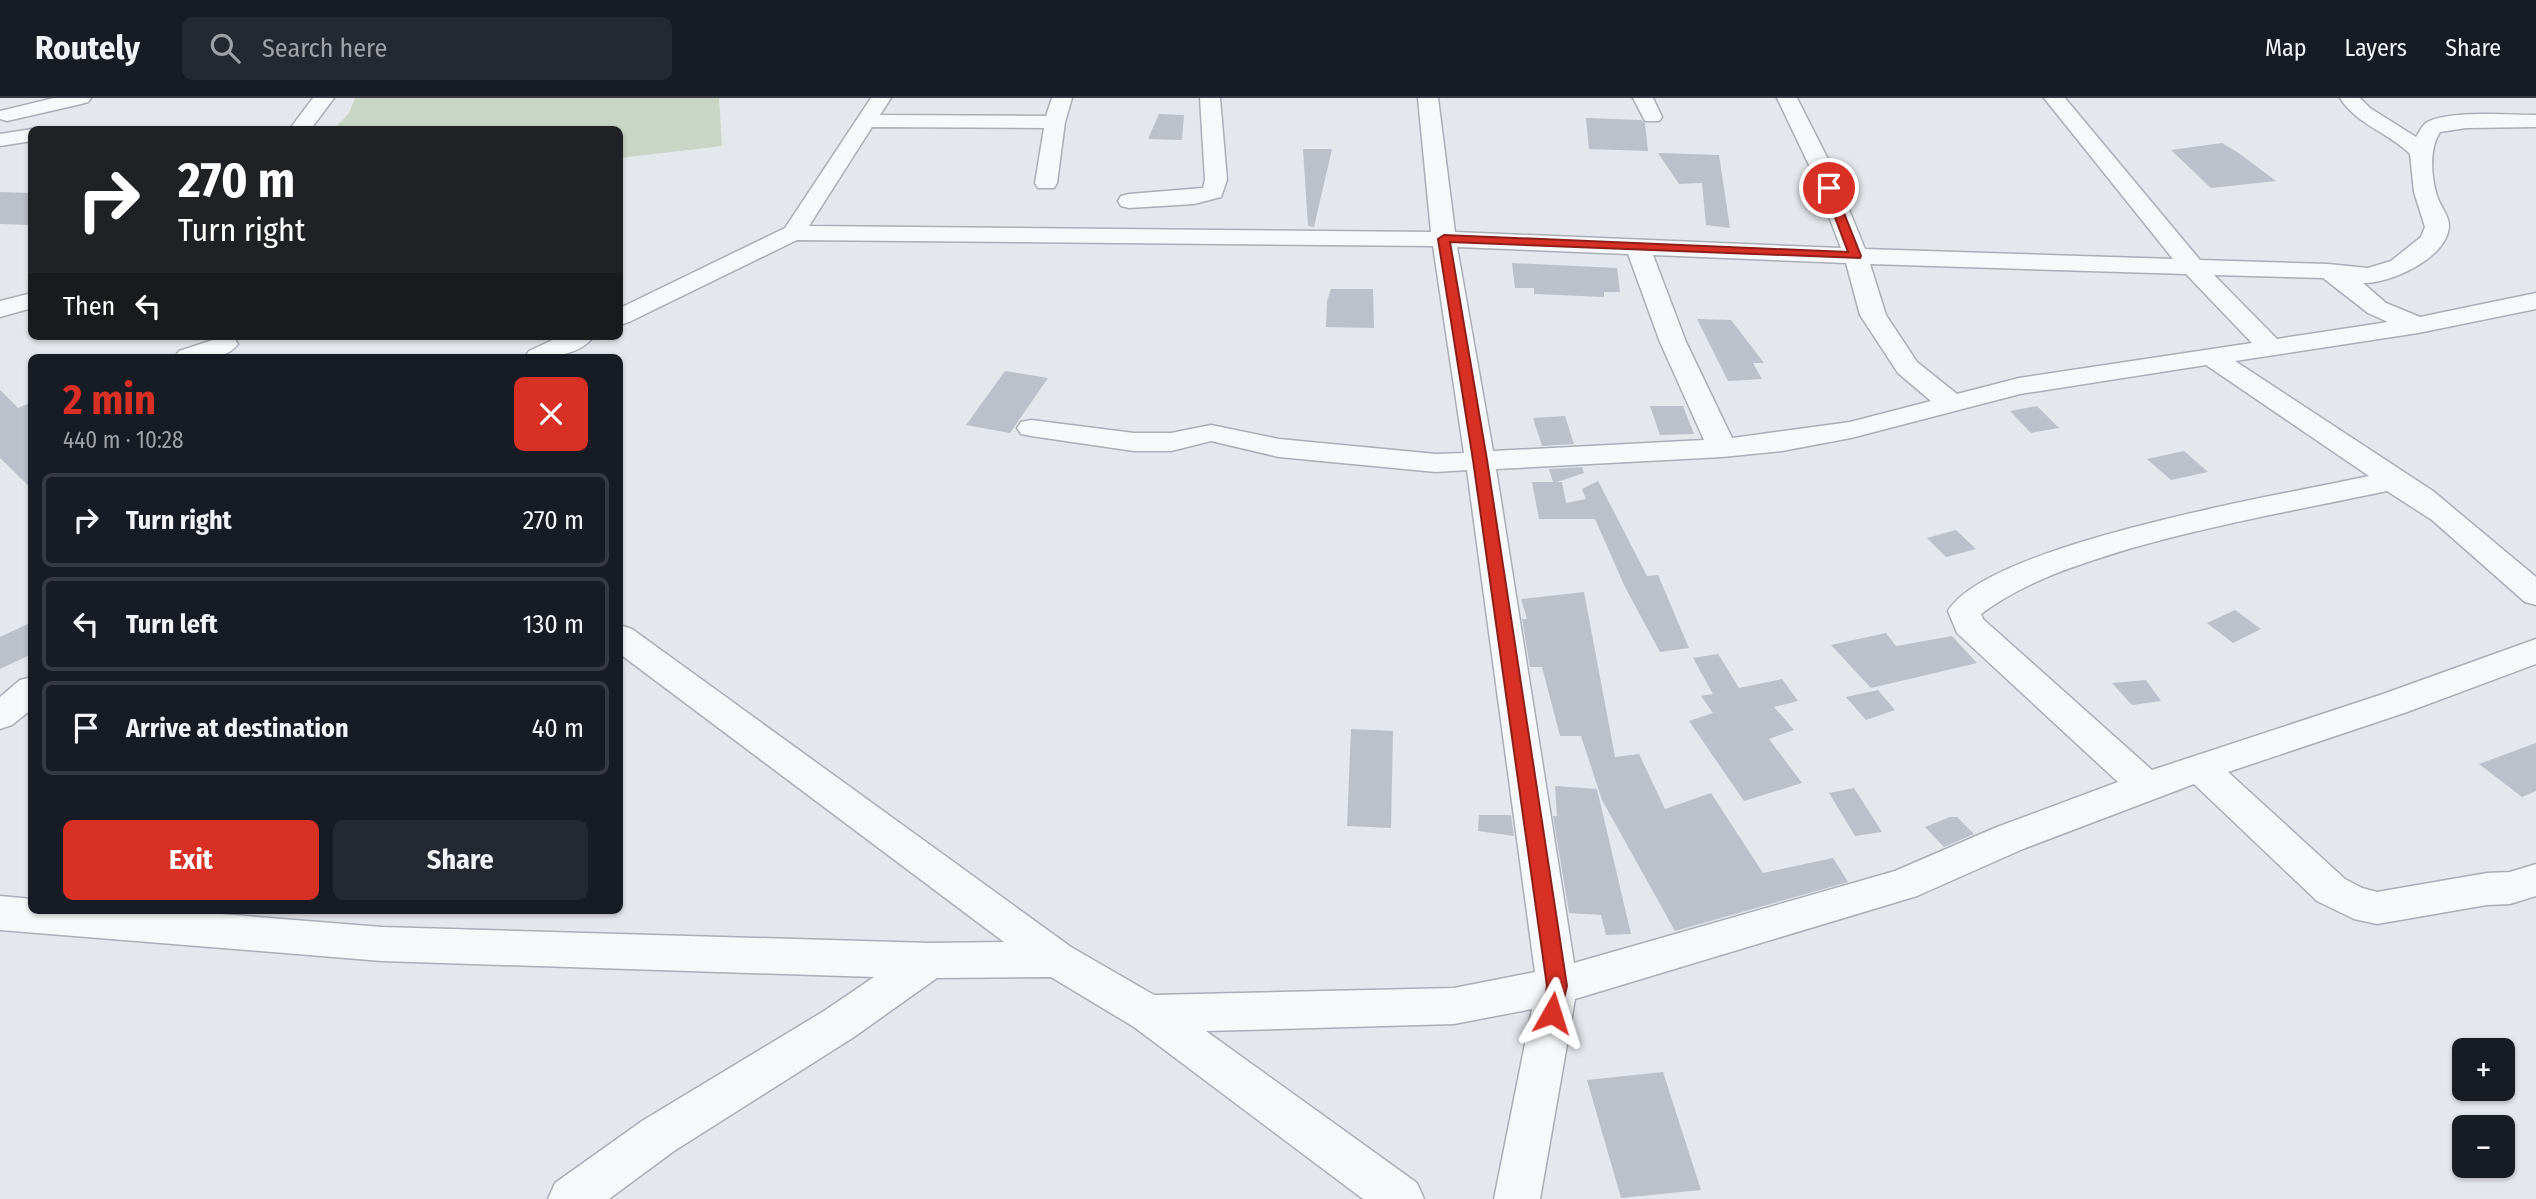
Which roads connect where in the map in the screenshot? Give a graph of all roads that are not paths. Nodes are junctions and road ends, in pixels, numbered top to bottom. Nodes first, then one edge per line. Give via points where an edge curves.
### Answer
1 (81, 98) edge
2 (324, 98) edge
3 (881, 98) edge
4 (1062, 98) edge
5 (1210, 98) edge
6 (1428, 98) edge
7 (1643, 98) edge
8 (1787, 98) edge
9 (2054, 98) edge
10 (2350, 98) edge
11 (5, 106) edge
12 (1652, 117) dead end
13 (867, 121) junction
14 (2536, 121) edge
15 (1055, 122) junction
16 (302, 126) edge
17 (14, 137) edge
18 (2421, 152) junction
19 (1046, 183) dead end
20 (1129, 201) dead end
21 (793, 233) junction
22 (1444, 239) junction
23 (1637, 245) junction
24 (1856, 256) junction
25 (2192, 266) junction
26 (2328, 271) junction
27 (28, 301) edge
28 (2536, 301) edge
29 (0, 309) edge
30 (623, 316) edge
31 (2418, 325) junction
32 (573, 340) edge
33 (228, 346) edge
34 (2270, 346) junction
35 (199, 354) edge
36 (544, 354) edge
37 (2210, 356) junction
38 (1951, 403) junction
39 (1031, 428) dead end
40 (1722, 448) junction
41 (1480, 460) junction
42 (2401, 484) junction
43 (2536, 594) edge
44 (623, 640) edge
45 (2536, 652) edge
46 (28, 692) edge
47 (0, 716) edge
48 (2199, 767) junction
49 (2146, 786) junction
50 (2536, 880) edge
51 (0, 913) edge
52 (1057, 959) junction
53 (930, 961) junction
54 (1557, 986) junction
55 (1149, 1014) junction
56 (571, 1199) edge
57 (1401, 1199) edge
58 (1517, 1199) edge

1 - 11 street
2 - 16 street
3 - 13 street
4 - 15 street
5 - 20 street via 1213,192
6 - 22 street
7 - 12 street
8 - 24 street
9 - 25 street
10 - 18 street via 2365,114 2403,135
11 - 17 street
13 - 15 street
13 - 21 street
14 - 18 street via 2437,126 2431,129
15 - 19 street
18 - 26 street via 2425,195 2437,226 2434,239 2401,268 2385,274
21 - 22 street
21 - 30 street
22 - 23 street
22 - 41 street
23 - 24 street
23 - 40 street via 1673,342
24 - 25 street
24 - 38 street via 1873,316 1907,367
25 - 26 street
25 - 34 street
26 - 31 street via 2377,308
27 - 29 street
28 - 31 street
31 - 34 street
32 - 36 street
33 - 35 street
34 - 37 street
37 - 38 street via 2020,386
37 - 42 street
38 - 40 street via 1851,430
39 - 41 street via 1145,442 1171,442 1211,433 1279,448 1436,463
40 - 41 street
41 - 54 street
42 - 43 street
42 - 49 street via 2389,481 2161,529 2065,558 2008,582 1964,611 1969,625
44 - 52 street
45 - 48 street
46 - 47 street
48 - 49 street
48 - 50 street via 2331,890 2354,903 2377,908
49 - 54 street via 1903,885
51 - 53 street via 382,944
52 - 53 street
52 - 55 street
53 - 56 street via 839,1024 658,1136
54 - 55 street via 1454,1006
54 - 58 street
55 - 57 street

